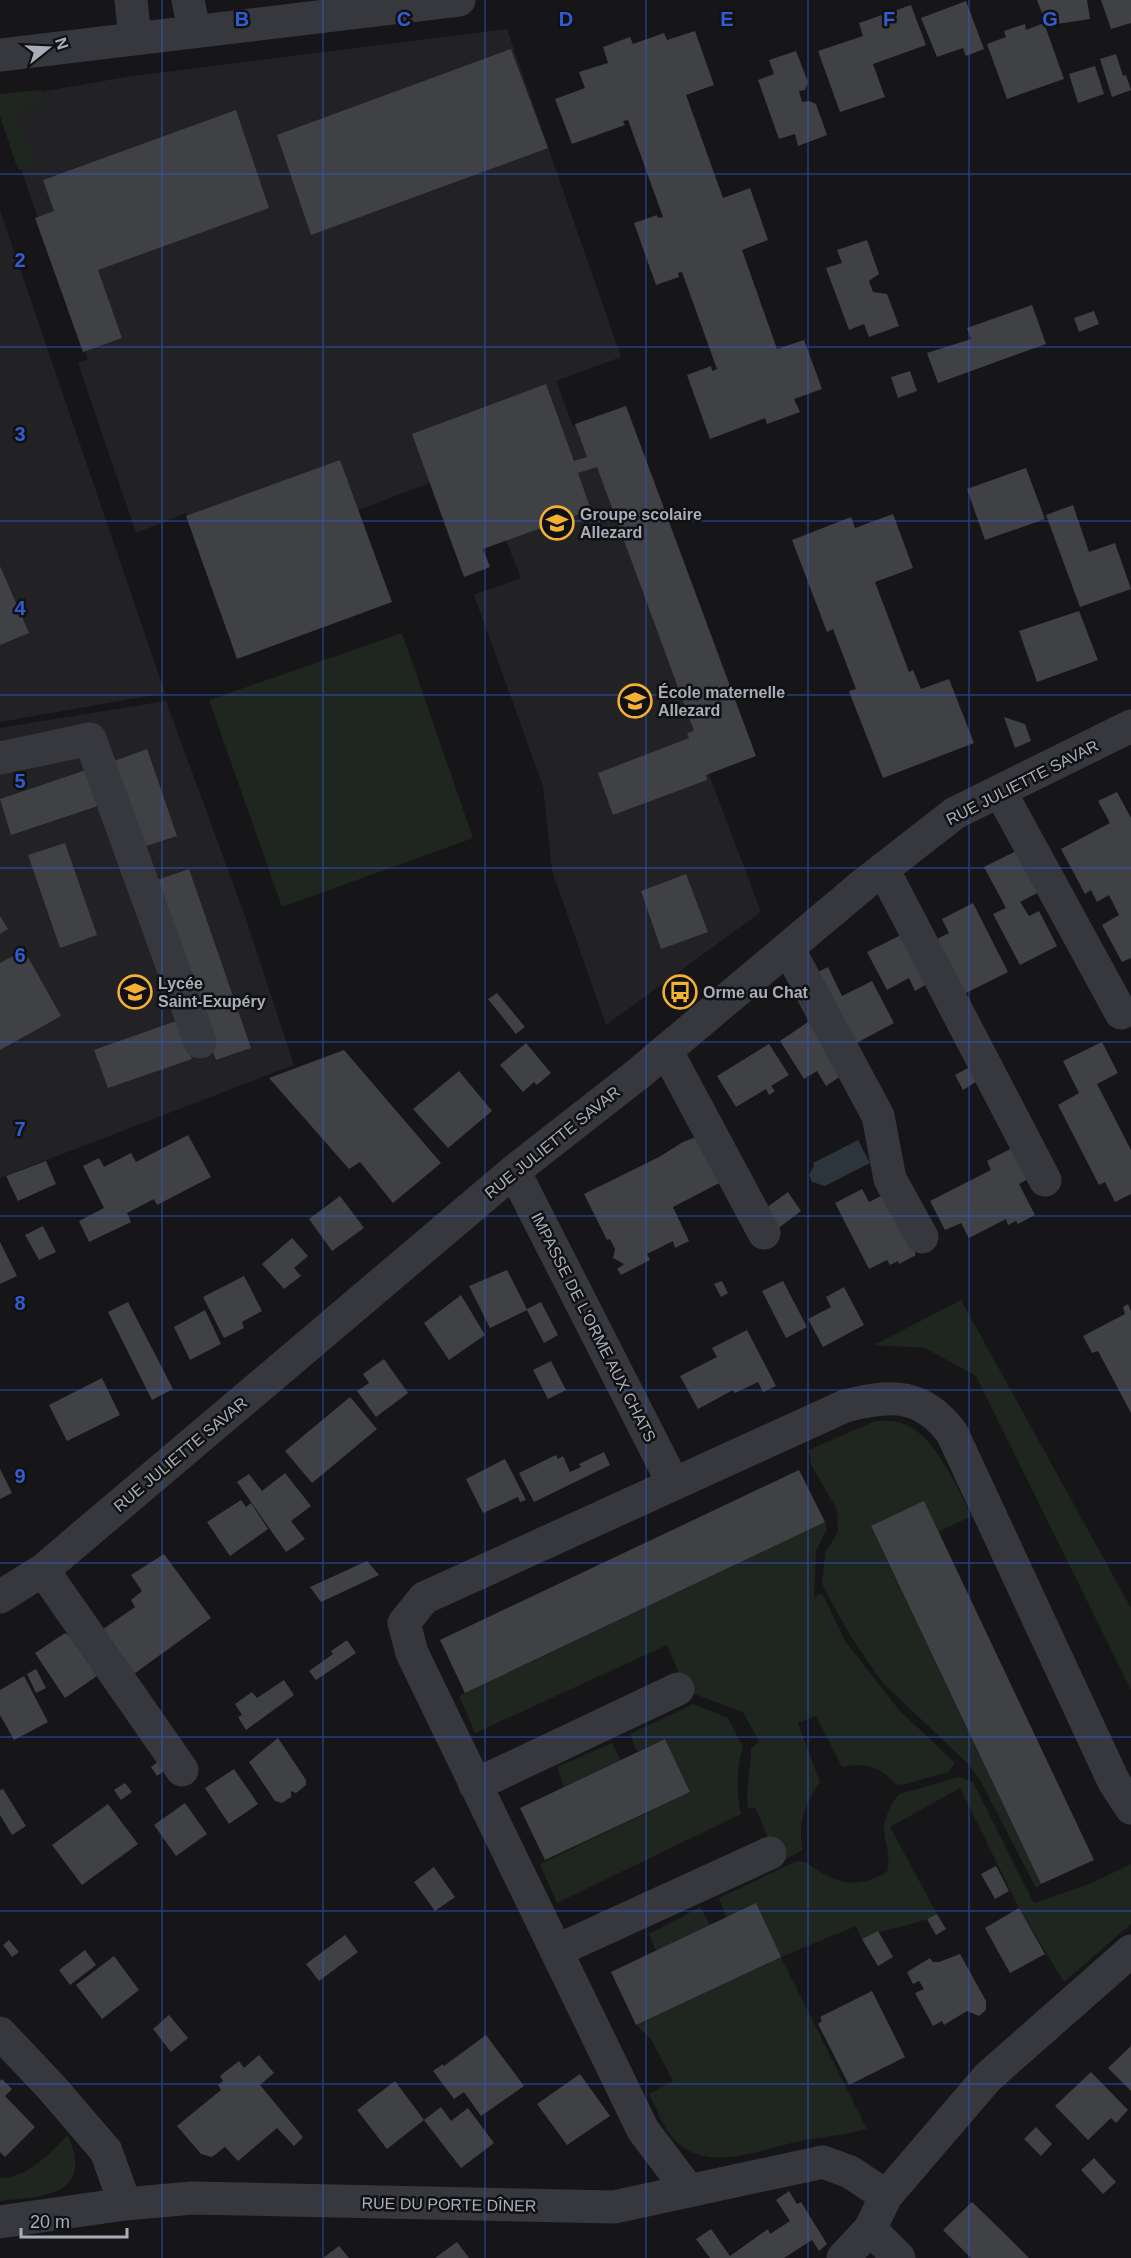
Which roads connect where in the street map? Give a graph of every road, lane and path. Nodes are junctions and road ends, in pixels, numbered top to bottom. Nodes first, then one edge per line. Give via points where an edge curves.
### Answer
1 (131, 0) edge
2 (459, 0) edge
3 (191, 15) edge
4 (135, 38) junction
5 (0, 55) edge
6 (1131, 726) edge
7 (0, 758) edge
8 (1000, 791) junction
9 (883, 869) junction
10 (788, 948) junction
11 (1122, 1013) dead end
12 (200, 1042) dead end
13 (666, 1050) junction
14 (514, 1171) junction
15 (1045, 1180) dead end
16 (764, 1233) dead end
17 (922, 1237) dead end
18 (673, 1483) junction
19 (43, 1570) junction
20 (0, 1597) edge
21 (678, 1689) dead end
22 (182, 1770) dead end
23 (475, 1785) junction
24 (1131, 1808) edge
25 (770, 1853) dead end
26 (1131, 1951) edge
27 (556, 1952) junction
28 (0, 2033) edge
29 (689, 2192) junction
30 (886, 2196) junction
31 (125, 2204) junction
32 (0, 2222) edge
33 (870, 2229) junction
34 (843, 2258) edge
35 (899, 2258) edge

1 - 4 street
2 - 3 street
3 - 4 street
4 - 5 street
6 - 8 street, RUE JULIETTE SAVAR
7 - 12 street via 90,739
8 - 9 street, RUE JULIETTE SAVAR via 955,813
8 - 11 street
9 - 10 street, RUE JULIETTE SAVAR
9 - 15 street
10 - 13 street, RUE JULIETTE SAVAR
10 - 17 street via 878,1116 890,1179
13 - 14 street, RUE JULIETTE SAVAR
13 - 16 street
14 - 18 street, IMPASSE DE L'ORME AUX CHATS
14 - 19 street, RUE JULIETTE SAVAR
18 - 23 street via 424,1598 404,1623 412,1653
18 - 24 street via 864,1401 884,1397 904,1400 939,1415 952,1434 1114,1782
19 - 20 street, RUE JULIETTE SAVAR
19 - 22 street
21 - 23 street
23 - 27 street
25 - 27 street
26 - 30 street via 988,2077
27 - 29 street via 643,2130
28 - 31 street via 105,2151
29 - 30 street, RUE DU PORTE DÎNER via 823,2162 850,2172
29 - 31 street, RUE DU PORTE DÎNER via 614,2207 192,2198
30 - 33 street
31 - 32 street, RUE DU PORTE DÎNER
33 - 34 street
33 - 35 street

